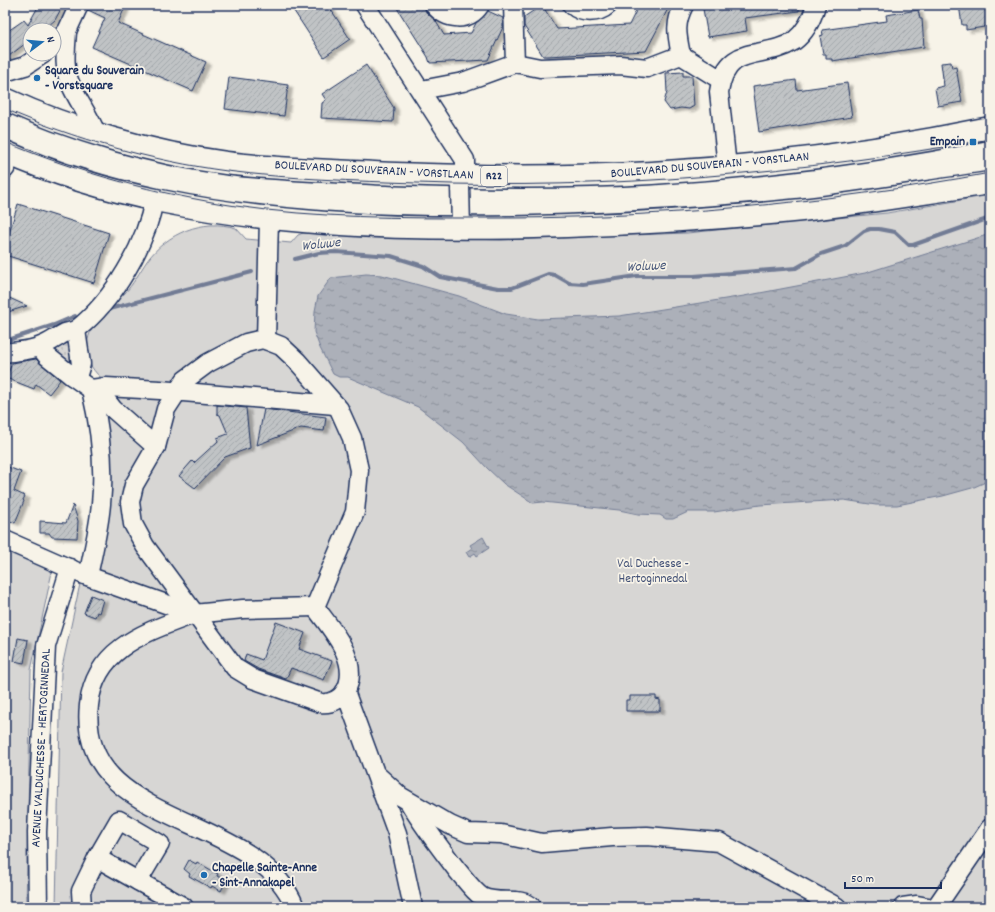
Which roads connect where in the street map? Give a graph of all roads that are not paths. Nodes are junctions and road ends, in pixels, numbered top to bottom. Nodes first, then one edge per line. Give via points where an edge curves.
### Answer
1 (79, 5) edge
2 (365, 5) edge
3 (434, 5) edge
4 (480, 5) edge
5 (513, 5) edge
6 (572, 5) edge
7 (608, 5) edge
8 (684, 5) edge
9 (816, 5) edge
10 (67, 31) junction
11 (62, 36) edge
12 (681, 55) junction
13 (31, 62) edge
14 (515, 63) junction
15 (5, 72) edge
16 (721, 80) junction
17 (420, 90) junction
18 (5, 98) edge
19 (990, 128) edge
20 (96, 133) junction
21 (7, 159) edge
22 (726, 167) junction
23 (465, 176) junction
24 (990, 183) edge
25 (154, 200) junction
26 (269, 219) junction
27 (461, 229) junction
28 (76, 330) junction
29 (266, 340) junction
30 (40, 347) junction
31 (5, 353) edge
32 (72, 376) junction
33 (91, 389) junction
34 (178, 391) junction
35 (335, 405) junction
36 (156, 447) junction
37 (5, 540) edge
38 (70, 568) junction
39 (88, 576) junction
40 (315, 607) junction
41 (194, 614) junction
42 (345, 690) junction
43 (378, 776) junction
44 (409, 801) junction
45 (990, 828) edge
46 (97, 858) junction
47 (138, 881) junction
48 (174, 905) edge
49 (38, 907) edge
50 (82, 907) edge
51 (296, 907) edge
52 (413, 907) edge
53 (532, 907) edge
54 (837, 907) edge
55 (903, 907) edge
56 (928, 907) edge
57 (936, 907) edge

1 - 10 street
2 - 17 street
3 - 4 street via 446,16 455,18 472,13
5 - 14 street
6 - 7 street via 577,10 591,12 604,9
8 - 12 street via 678,16 676,31
9 - 16 street via 805,30 793,41 739,58 729,65
10 - 11 street
10 - 20 street via 65,59 70,83
12 - 14 street via 648,68 620,65 540,68
12 - 16 street
13 - 15 street
14 - 17 street via 463,82
16 - 22 street via 719,92
17 - 23 street via 465,160
18 - 20 main road, BOULEVARD DU SOUVERAIN - VORSTLAAN / R22 via 30,110
19 - 22 main road, BOULEVARD DU SOUVERAIN - VORSTLAAN / R22 via 872,150
20 - 23 main road, BOULEVARD DU SOUVERAIN - VORSTLAAN / R22 via 163,151 226,162 340,171
21 - 25 main road
22 - 23 main road, BOULEVARD DU SOUVERAIN - VORSTLAAN / R22 via 651,173
23 - 27 street via 460,185
24 - 27 main road via 809,209 656,223
25 - 26 main road
25 - 28 street via 143,241 132,261 109,294
26 - 27 main road
26 - 29 street
28 - 30 street
28 - 32 street via 81,364 78,374
29 - 34 street via 246,343 208,363 185,380
29 - 35 street via 281,346
30 - 31 street
30 - 32 street
32 - 33 street
33 - 34 street via 106,387
33 - 36 street
33 - 39 street via 102,459 101,504
34 - 35 street
34 - 36 street via 166,409
35 - 40 street via 352,438 359,470 356,505
36 - 41 street via 134,485 130,502 133,524 145,546
37 - 38 street
38 - 39 street
38 - 49 street, AVENUE VALDUCHESSE - HERTOGINNEDAL via 46,646 37,832
39 - 41 street
40 - 41 street via 243,609
40 - 42 street via 337,637 344,652 350,677
41 - 42 street via 235,668 253,679 321,703 336,701
41 - 51 street via 125,645 104,663 90,695 87,721 91,741 99,760 110,776 126,791 246,852 276,877
42 - 43 street
43 - 44 street
43 - 52 street via 397,833
44 - 53 street via 435,841 482,896 491,900 523,902
44 - 54 street via 450,825 468,832 501,834 542,843 647,836 719,842
45 - 57 street
46 - 47 street
46 - 47 street via 119,820 160,844
46 - 50 street via 81,891
47 - 48 street
55 - 56 street

